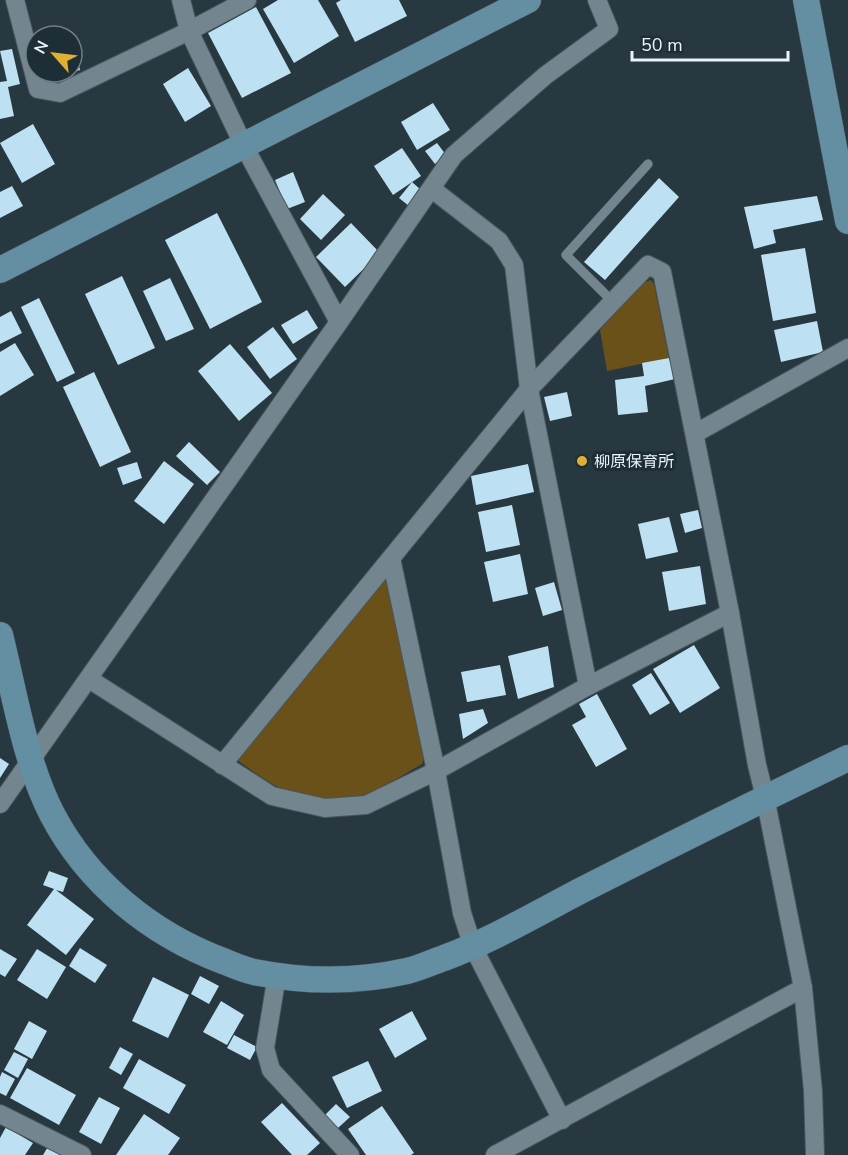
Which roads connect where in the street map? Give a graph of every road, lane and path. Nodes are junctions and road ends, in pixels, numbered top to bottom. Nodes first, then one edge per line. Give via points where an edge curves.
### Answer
1 (15, 0) edge
2 (181, 0) edge
3 (247, 0) edge
4 (528, 0) edge
5 (597, 0) edge
6 (807, 0) edge
7 (189, 31) junction
8 (244, 146) junction
9 (648, 164) dead end
10 (432, 189) junction
11 (848, 221) edge
12 (0, 270) edge
13 (613, 302) junction
14 (339, 322) junction
15 (848, 348) edge
16 (529, 389) junction
17 (696, 433) junction
18 (391, 558) junction
19 (730, 613) junction
20 (0, 635) edge
21 (89, 679) junction
22 (588, 686) junction
23 (848, 758) edge
24 (31, 761) junction
25 (222, 765) junction
26 (436, 771) junction
27 (765, 797) junction
28 (0, 804) edge
29 (473, 947) junction
30 (277, 975) junction
31 (803, 988) junction
32 (0, 1114) edge
33 (562, 1120) junction
34 (82, 1155) edge
35 (350, 1155) edge
36 (495, 1155) edge
37 (815, 1155) edge

1 - 7 street via 38,89 60,93
2 - 7 street
3 - 7 street
4 - 8 street
5 - 10 street via 609,28 489,123 454,155
6 - 11 street
7 - 8 street
8 - 12 street
8 - 14 street
9 - 13 lane via 566,255
10 - 14 street
10 - 16 street via 499,241 514,265
13 - 16 street
13 - 17 street via 648,265 662,272
14 - 21 street
15 - 17 street
16 - 18 street
16 - 22 street
17 - 19 street
18 - 25 street
18 - 26 street
19 - 22 street
19 - 27 street
20 - 24 street
21 - 24 street
21 - 25 street
22 - 26 street
23 - 27 street
24 - 28 street
24 - 30 street via 51,812 72,848 128,908 169,937 207,955 252,972
25 - 26 street via 272,796 325,808 366,805
26 - 29 street via 462,913
27 - 29 street
27 - 31 street
29 - 30 street via 409,971 309,980
29 - 33 street
30 - 35 street via 265,1048 271,1070
31 - 33 street
31 - 37 street
32 - 34 street
33 - 36 street

